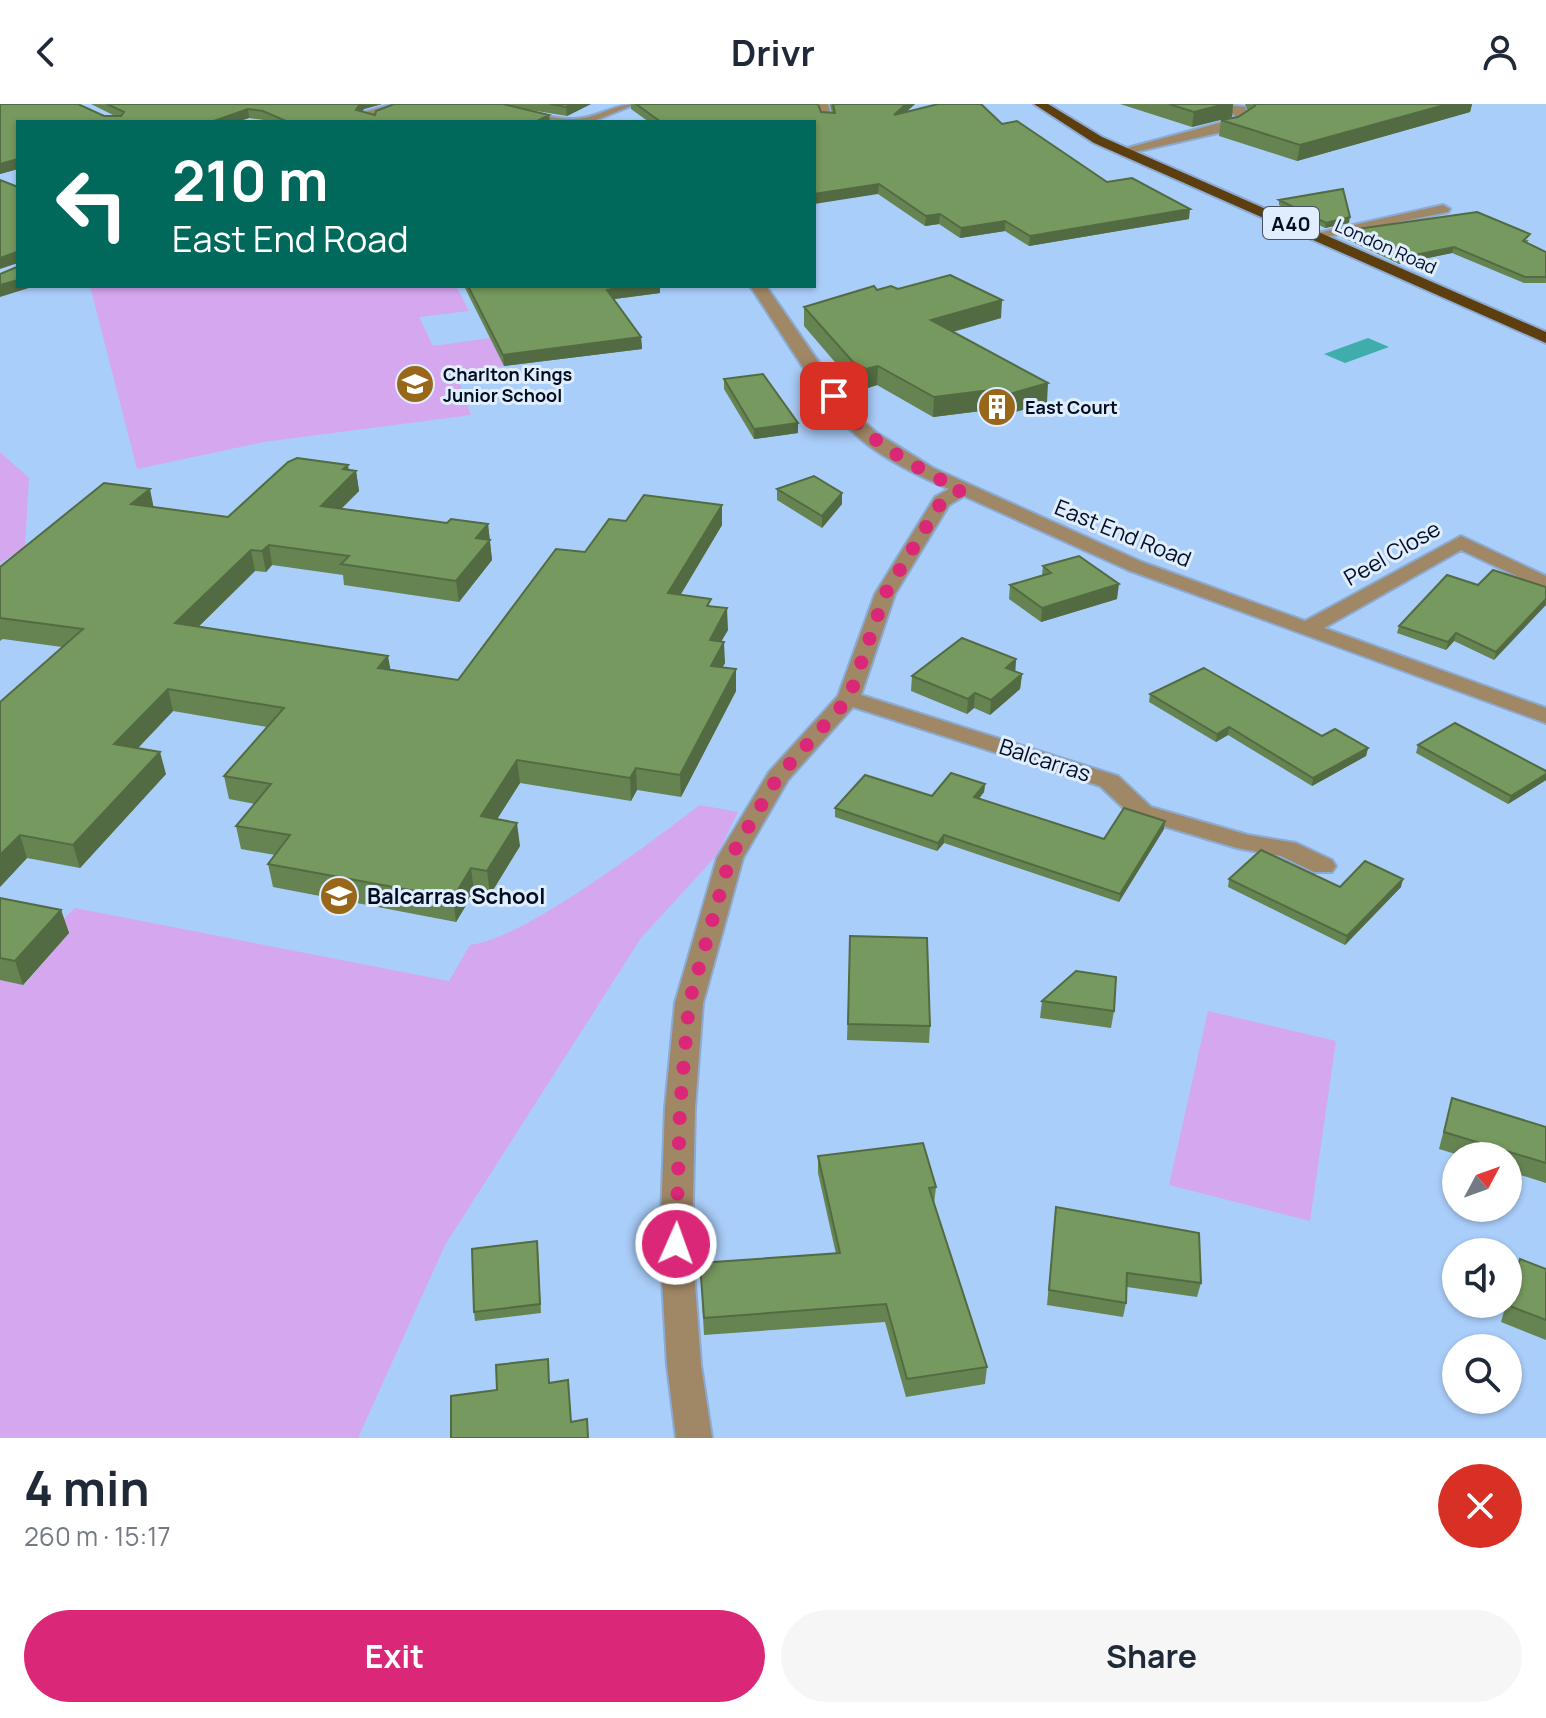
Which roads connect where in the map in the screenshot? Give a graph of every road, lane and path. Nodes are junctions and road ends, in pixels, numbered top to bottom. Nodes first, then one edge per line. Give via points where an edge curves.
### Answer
1 (405, 104) edge
2 (485, 104) edge
3 (630, 104) edge
4 (822, 104) edge
5 (1040, 104) edge
6 (1227, 104) edge
7 (828, 117) edge
8 (368, 120) edge
9 (562, 120) edge
10 (585, 120) edge
11 (1122, 151) junction
12 (1443, 209) dead end
13 (1316, 235) junction
14 (759, 288) edge
15 (1546, 338) edge
16 (961, 490) junction
17 (1546, 584) edge
18 (1306, 629) junction
19 (849, 698) junction
20 (1546, 716) edge
21 (1323, 866) dead end
22 (694, 1438) edge

1 - 8 street via 373,113
2 - 9 street
3 - 10 street
4 - 7 street
5 - 11 highway, London Road / A40
6 - 11 street via 1241,110 1245,119
11 - 13 highway, London Road / A40
12 - 13 street
13 - 15 highway, London Road / A40
14 - 16 street, East End Road via 848,417 894,453
16 - 18 street, East End Road via 1135,566
16 - 19 street via 942,501 885,594
17 - 18 street, Peel Close via 1461,542
18 - 20 street, East End Road
19 - 21 street, Balcarras via 1109,781 1142,812 1287,849
19 - 22 street via 778,777 730,858 689,1003 676,1244

